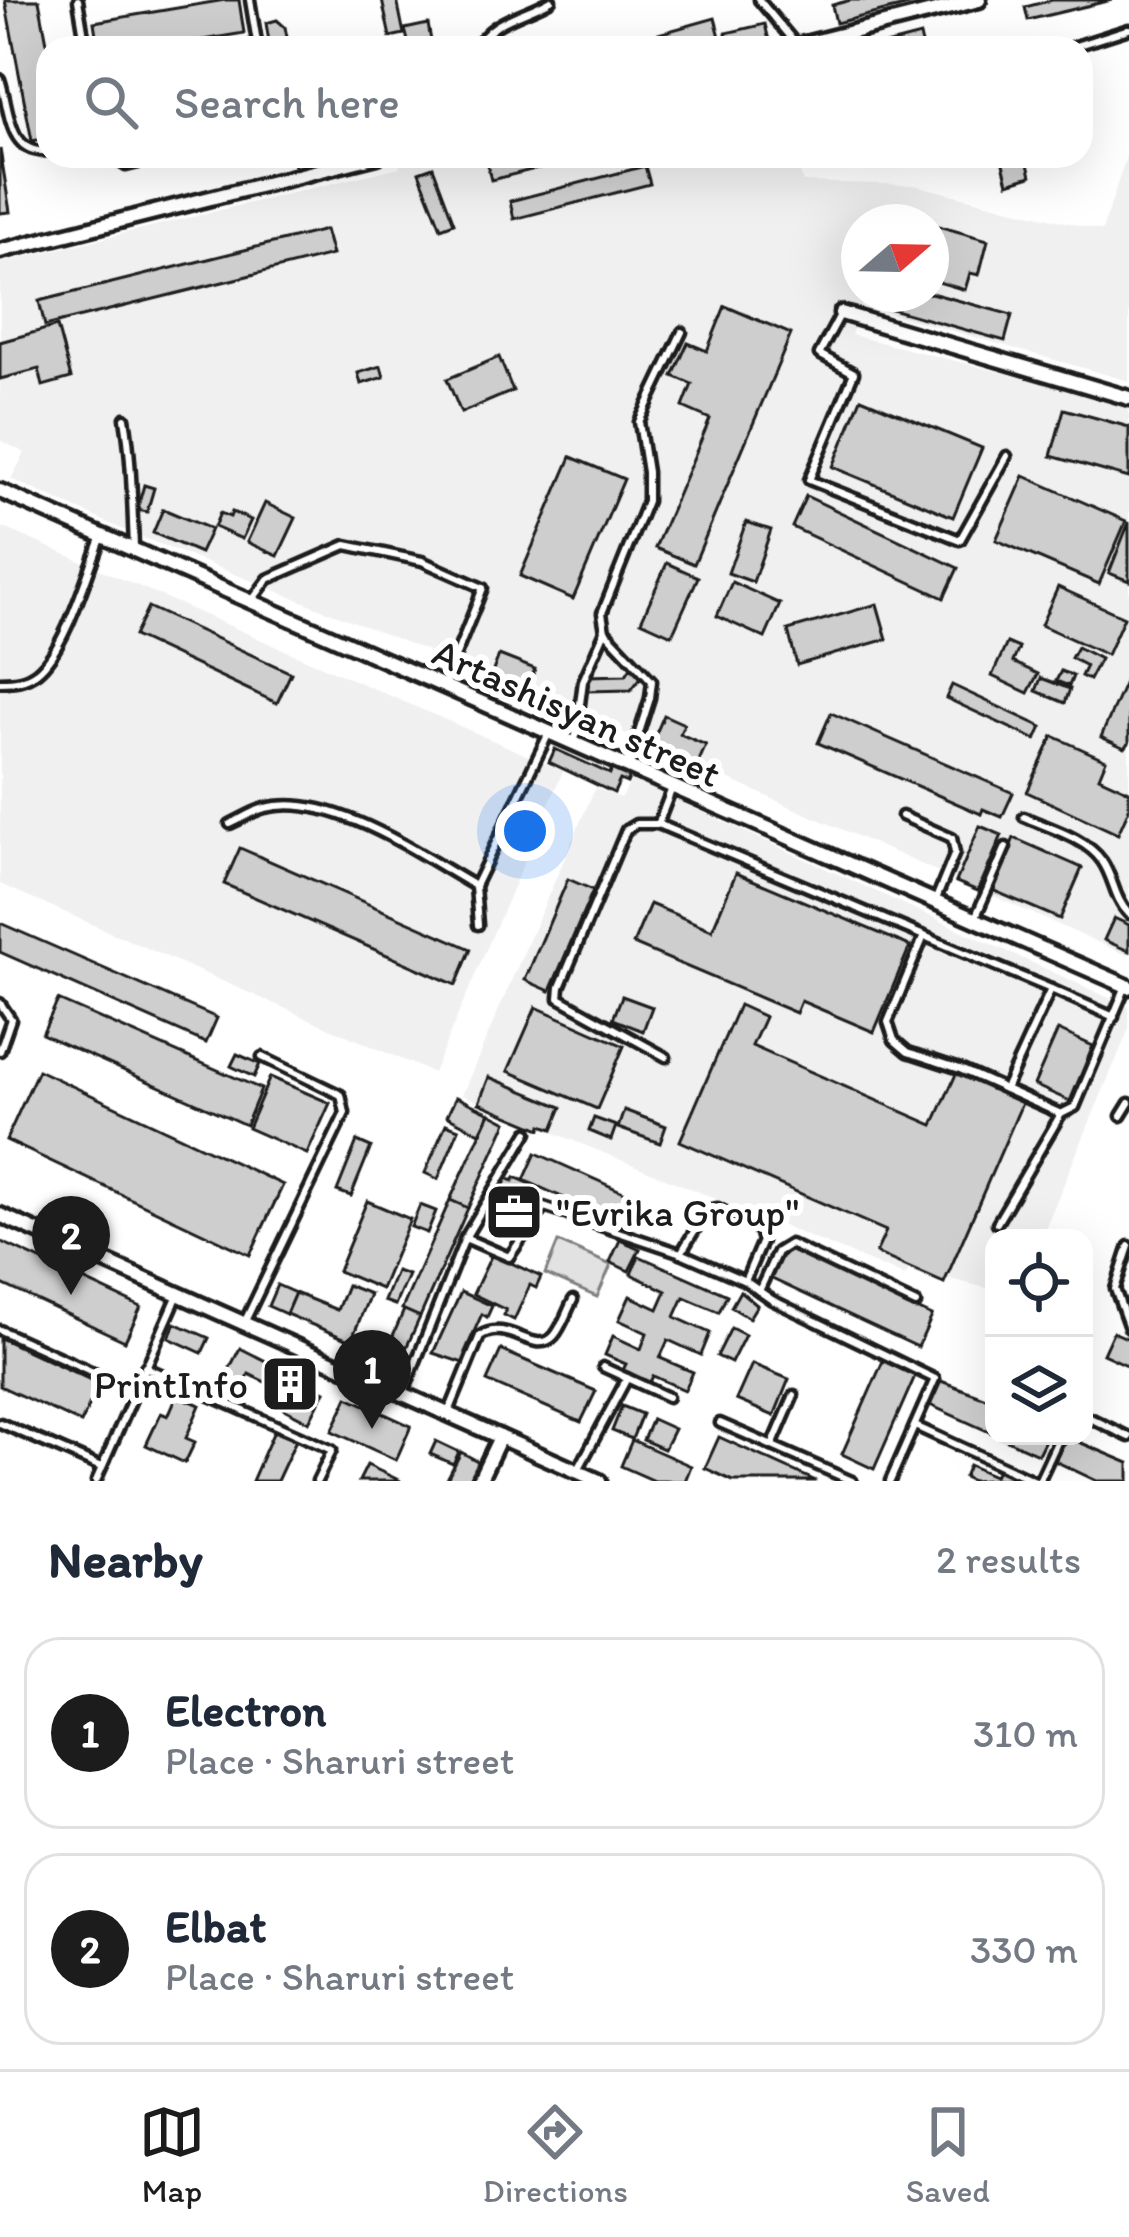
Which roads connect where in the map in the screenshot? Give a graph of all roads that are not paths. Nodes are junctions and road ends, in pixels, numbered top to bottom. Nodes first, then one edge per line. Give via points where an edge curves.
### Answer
1 (78, 0) edge
2 (250, 0) edge
3 (551, 0) edge
4 (759, 0) edge
5 (979, 0) edge
6 (1129, 29) edge
7 (84, 36) edge
8 (256, 36) edge
9 (486, 36) edge
10 (789, 36) edge
11 (837, 36) edge
12 (1093, 40) edge
13 (0, 80) edge
14 (36, 152) edge
15 (329, 168) edge
16 (0, 251) edge
17 (841, 313) joint
18 (682, 332) dead end
19 (1129, 398) edge
20 (124, 418) dead end
21 (1007, 456) dead end
22 (0, 491) edge
23 (102, 536) junction
24 (134, 550) junction
25 (252, 602) junction
26 (605, 631) junction
27 (0, 682) edge
28 (443, 686) junction
29 (550, 733) junction
30 (575, 744) junction
31 (628, 767) junction
32 (672, 787) junction
33 (902, 816) dead end
34 (1024, 817) dead end
35 (230, 824) dead end
36 (658, 824) junction
37 (1006, 847) dead end
38 (475, 886) junction
39 (935, 902) junction
40 (1129, 914) edge
41 (974, 919) junction
42 (478, 925) dead end
43 (924, 935) junction
44 (1127, 987) edge
45 (1051, 989) junction
46 (0, 1003) edge
47 (1114, 1017) junction
48 (0, 1051) edge
49 (262, 1057) dead end
50 (666, 1057) dead end
51 (1005, 1089) junction
52 (1129, 1102) edge
53 (1061, 1114) junction
54 (1121, 1117) dead end
55 (528, 1132) dead end
56 (0, 1215) edge
57 (997, 1222) dead end
58 (465, 1238) junction
59 (1129, 1246) edge
60 (681, 1253) junction
61 (745, 1281) junction
62 (759, 1291) junction
63 (178, 1294) junction
64 (573, 1300) dead end
65 (916, 1304) dead end
66 (244, 1323) junction
67 (1129, 1328) edge
68 (0, 1330) edge
69 (145, 1366) junction
70 (603, 1367) dead end
71 (627, 1378) junction
72 (135, 1390) junction
73 (404, 1394) junction
74 (794, 1395) dead end
75 (668, 1397) dead end
76 (448, 1414) junction
77 (1093, 1419) edge
78 (0, 1423) edge
79 (720, 1423) dead end
80 (915, 1426) junction
81 (500, 1437) junction
82 (1129, 1437) edge
83 (1055, 1445) edge
84 (772, 1446) junction
85 (102, 1468) junction
86 (578, 1472) junction
87 (595, 1480) edge
88 (96, 1481) edge
89 (317, 1481) edge
90 (479, 1481) edge
91 (852, 1481) edge
92 (890, 1481) edge
93 (1037, 1481) edge

1 - 7 lane
2 - 8 lane
3 - 9 lane
4 - 10 lane
5 - 11 street
6 - 12 lane
13 - 14 lane via 11,130
15 - 16 street
17 - 19 street
17 - 21 lane via 819,354 854,373 809,480 960,540
18 - 26 lane via 639,422 646,501 602,613
20 - 24 lane
22 - 23 street, Artashisyan street
23 - 24 street, Artashisyan street
23 - 27 lane via 55,651 39,671
24 - 25 street, Artashisyan street
25 - 28 street, Artashisyan street
25 - 28 lane via 268,579 346,545 422,561 483,588
26 - 30 lane via 584,681
26 - 31 lane via 652,681
28 - 29 street, Artashisyan street
29 - 30 street, Artashisyan street
29 - 38 lane
30 - 31 street, Artashisyan street
31 - 32 street, Artashisyan street
32 - 36 lane
32 - 39 street, Artashisyan street
33 - 39 lane via 952,838 955,854
34 - 40 lane via 1088,847
35 - 38 lane via 266,807 310,808 360,822
36 - 43 lane
36 - 50 lane via 626,830 559,998
37 - 41 lane
38 - 42 lane
39 - 41 street, Artashisyan street
41 - 44 street, Artashisyan street
43 - 45 lane
43 - 51 lane via 888,1022 894,1040
44 - 47 lane
45 - 47 lane
45 - 51 lane
46 - 48 lane via 11,1019
47 - 53 lane via 1075,1108
49 - 66 lane via 341,1095 345,1113
51 - 53 lane
52 - 54 lane
53 - 57 lane
55 - 58 lane
56 - 63 street
58 - 60 lane via 509,1257 544,1207
58 - 73 lane
59 - 67 lane via 1115,1289
60 - 61 lane
60 - 61 lane via 707,1210 718,1208 759,1230
61 - 62 lane
62 - 65 lane via 777,1252 790,1244
62 - 80 lane via 935,1379
63 - 66 street
63 - 69 lane
64 - 76 lane via 545,1342 502,1329 480,1336
66 - 73 street
68 - 72 lane
69 - 72 lane
69 - 89 lane via 332,1450
70 - 71 lane
71 - 75 lane
71 - 86 lane
72 - 85 lane
73 - 76 street
74 - 84 lane
76 - 81 street
77 - 82 lane
78 - 85 lane
79 - 84 lane
80 - 92 lane
80 - 93 lane
81 - 86 street
81 - 90 street
83 - 93 lane
84 - 91 lane
85 - 88 lane
86 - 87 street

